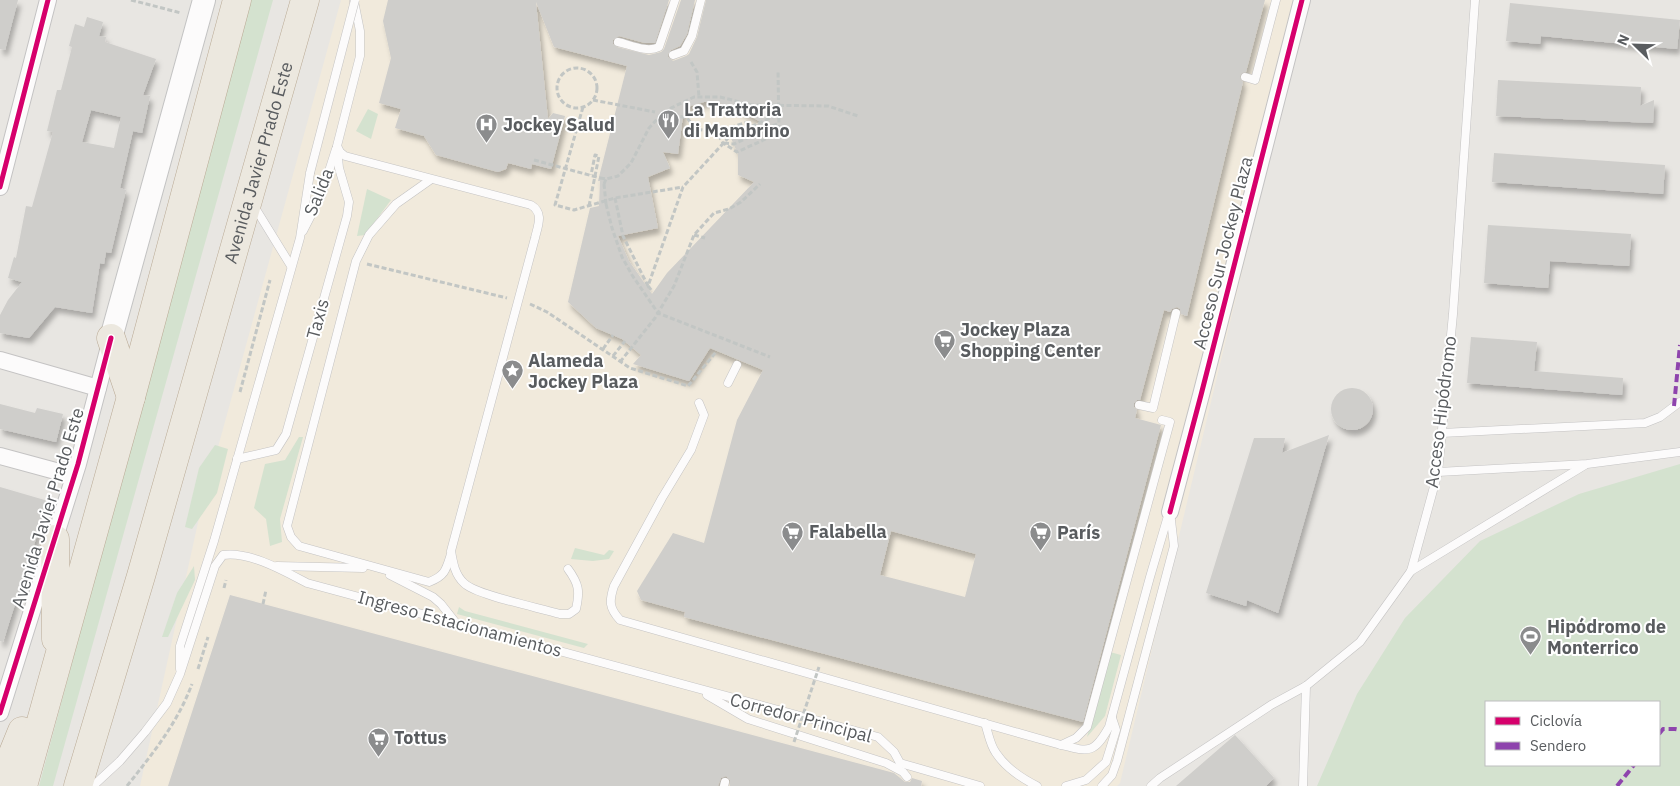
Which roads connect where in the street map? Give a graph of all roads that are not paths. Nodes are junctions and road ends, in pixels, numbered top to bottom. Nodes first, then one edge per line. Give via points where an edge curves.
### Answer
1 (48, 0) edge
2 (204, 0) edge
3 (237, 0) edge
4 (305, 0) edge
5 (355, 0) edge
6 (701, 0) edge
7 (1276, 0) edge
8 (1302, 0) edge
9 (1475, 0) edge
10 (675, 1) edge
11 (618, 42) dead end
12 (673, 55) dead end
13 (1244, 77) dead end
14 (337, 146) junction
15 (430, 180) junction
16 (0, 187) edge
17 (249, 198) junction
18 (300, 238) junction
19 (291, 266) junction
20 (1176, 313) dead end
21 (111, 338) junction
22 (0, 360) edge
23 (737, 365) dead end
24 (728, 383) dead end
25 (98, 388) junction
26 (131, 397) junction
27 (1680, 402) edge
28 (699, 403) dead end
29 (1139, 405) dead end
30 (1162, 420) dead end
31 (1442, 433) junction
32 (1680, 452) edge
33 (0, 456) edge
34 (237, 459) junction
35 (1587, 464) junction
36 (1438, 472) junction
37 (74, 476) junction
38 (1170, 512) junction
39 (55, 539) junction
40 (451, 551) junction
41 (273, 566) junction
42 (375, 568) junction
43 (568, 569) dead end
44 (1411, 571) junction
45 (456, 623) junction
46 (58, 664) junction
47 (180, 675) junction
48 (1306, 686) junction
49 (699, 690) junction
50 (0, 713) edge
51 (1112, 718) junction
52 (985, 723) junction
53 (1061, 745) junction
54 (907, 777) dead end
55 (6, 785) edge
56 (78, 786) edge
57 (94, 786) edge
58 (980, 786) edge
59 (1036, 786) edge
60 (1066, 786) edge
61 (1102, 786) edge
62 (1151, 786) edge
63 (1303, 786) edge

1 - 16 street
2 - 21 main road, Avenida Javier Prado Este
3 - 26 highway
4 - 17 highway, Avenida Javier Prado Este
5 - 14 lane, Salida via 360,56
5 - 18 lane, bridge via 310,173
6 - 12 lane via 692,36 684,51
7 - 13 lane via 1255,80
8 - 38 street, Acceso Sur Jockey Plaza
9 - 31 lane, Acceso Hipódromo
10 - 11 lane via 659,46 646,49
14 - 15 lane via 345,156
14 - 18 lane, Salida via 321,196
14 - 34 lane, Taxis via 339,168 349,202 347,216 286,434 276,450
15 - 40 lane via 531,205 536,208 540,219
15 - 42 lane via 396,204 369,235 356,261 287,526 298,546
17 - 19 lane
17 - 56 highway, Avenida Javier Prado Este
18 - 19 lane
19 - 34 lane
20 - 29 lane via 1153,408
21 - 25 street, Avenida Javier Prado Este
21 - 26 highway
22 - 25 street
23 - 24 lane
25 - 37 street, Avenida Javier Prado Este
26 - 46 highway
27 - 31 lane via 1660,417 1645,423
28 - 52 lane via 704,415 691,450 614,586 610,600 620,620
30 - 53 lane via 1170,422 1087,727 1076,738
31 - 36 lane, Acceso Hipódromo
32 - 35 lane
33 - 37 street
34 - 47 lane via 180,646
35 - 36 lane
35 - 44 lane
36 - 44 lane, Acceso Hipódromo
37 - 39 street, Avenida Javier Prado Este
38 - 51 lane
38 - 61 lane via 1174,546 1118,761
39 - 46 highway
39 - 50 street, Avenida Javier Prado Este
40 - 42 lane via 445,572 428,582
40 - 43 lane via 458,576 465,585 478,592 560,614 569,614 576,609 575,579
41 - 42 lane
41 - 45 lane, Ingreso Estacionamientos via 306,583
41 - 47 lane, Ingreso Estacionamientos via 233,554 223,555 215,566
42 - 45 lane via 433,597
44 - 48 lane, Acceso Hipódromo via 1360,642
45 - 49 lane, Ingreso Estacionamientos
46 - 55 highway via 30,712
47 - 57 lane via 158,716
48 - 62 lane, Acceso Hipódromo via 1271,705
48 - 63 lane
49 - 54 lane via 748,719 886,763
49 - 58 lane, Corredor Principal via 878,737 894,752 900,763
51 - 53 lane via 1102,741 1092,749
51 - 60 lane via 1116,730 1106,762 1086,780
52 - 53 lane
52 - 59 lane via 995,753 1010,769

